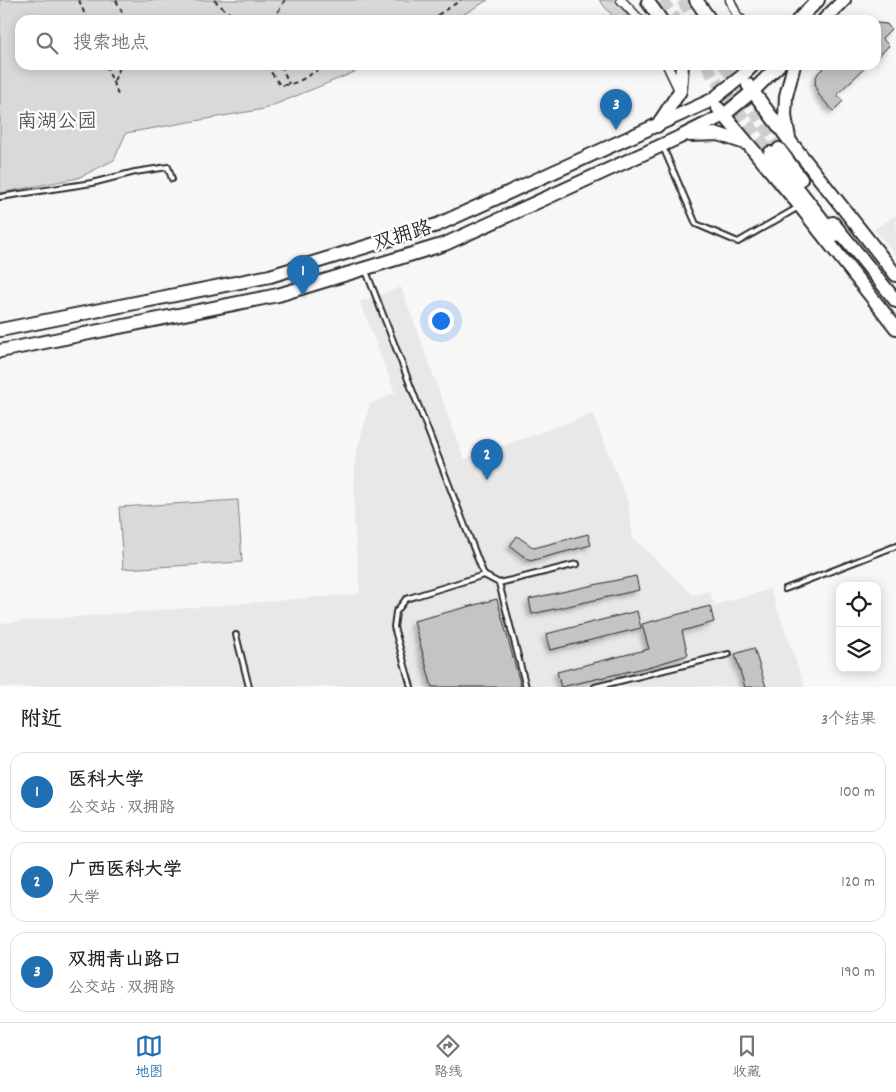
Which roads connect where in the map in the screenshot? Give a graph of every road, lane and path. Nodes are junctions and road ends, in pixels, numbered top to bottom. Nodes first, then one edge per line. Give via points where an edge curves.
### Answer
1 (79, 0) edge
2 (116, 0) edge
3 (214, 0) edge
4 (286, 0) edge
5 (461, 0) edge
6 (621, 0) edge
7 (696, 0) edge
8 (730, 0) edge
9 (818, 0) edge
10 (844, 0) edge
11 (648, 2) dead end
12 (85, 15) edge
13 (124, 15) edge
14 (231, 15) edge
15 (276, 15) edge
16 (438, 15) edge
17 (635, 15) edge
18 (657, 15) edge
19 (706, 15) edge
20 (737, 15) edge
21 (803, 15) edge
22 (829, 15) edge
23 (108, 70) edge
24 (119, 70) edge
25 (270, 70) edge
26 (283, 70) edge
27 (320, 70) edge
28 (670, 70) edge
29 (682, 70) edge
30 (748, 70) edge
31 (775, 70) edge
32 (793, 70) edge
33 (741, 77) junction
34 (114, 81) junction
35 (290, 85) junction
36 (680, 91) junction
37 (754, 91) junction
38 (118, 95) dead end
39 (712, 100) junction
40 (724, 114) junction
41 (657, 126) junction
42 (680, 137) junction
43 (746, 143) junction
44 (662, 145) junction
45 (780, 148) junction
46 (172, 179) dead end
47 (0, 197) edge
48 (800, 206) junction
49 (365, 269) junction
50 (896, 275) edge
51 (896, 301) edge
52 (896, 315) edge
53 (896, 328) edge
54 (0, 330) edge
55 (0, 351) edge
56 (896, 546) edge
57 (577, 564) dead end
58 (484, 575) junction
59 (499, 583) junction
60 (785, 589) dead end
61 (236, 635) dead end
62 (728, 654) dead end
63 (249, 687) edge
64 (411, 687) edge
65 (526, 687) edge
66 (595, 687) edge

1 - 12 path
2 - 13 path
3 - 14 path
4 - 15 path
5 - 16 path
6 - 17 street
7 - 19 main road
8 - 20 street
9 - 21 main road
10 - 22 main road
11 - 18 main road
23 - 34 path
24 - 34 path
25 - 35 path via 280,85
26 - 35 path
27 - 35 path
28 - 36 street
29 - 36 main road
30 - 33 main road, 双拥路
31 - 37 main road, 双拥路
32 - 45 main road
33 - 37 main road
33 - 39 main road, 双拥路
34 - 38 path
36 - 41 main road
37 - 40 main road, 双拥路
37 - 45 main road
39 - 40 main road
39 - 41 main road, 双拥路
40 - 42 main road, 双拥路
40 - 43 main road
41 - 54 main road, 双拥路 via 428,228 270,276
42 - 43 main road via 718,134
42 - 44 main road, 双拥路
43 - 48 main road
44 - 48 lane via 696,224 738,242
44 - 49 main road, 双拥路 via 445,244
45 - 50 main road
45 - 51 main road via 828,217
45 - 52 main road
46 - 47 lane via 168,167
48 - 53 main road
49 - 55 main road, 双拥路 via 278,295
49 - 58 lane
56 - 60 lane
57 - 59 lane
58 - 59 lane
58 - 64 lane via 406,599 396,612 394,627
59 - 65 lane
61 - 63 lane
62 - 66 lane

